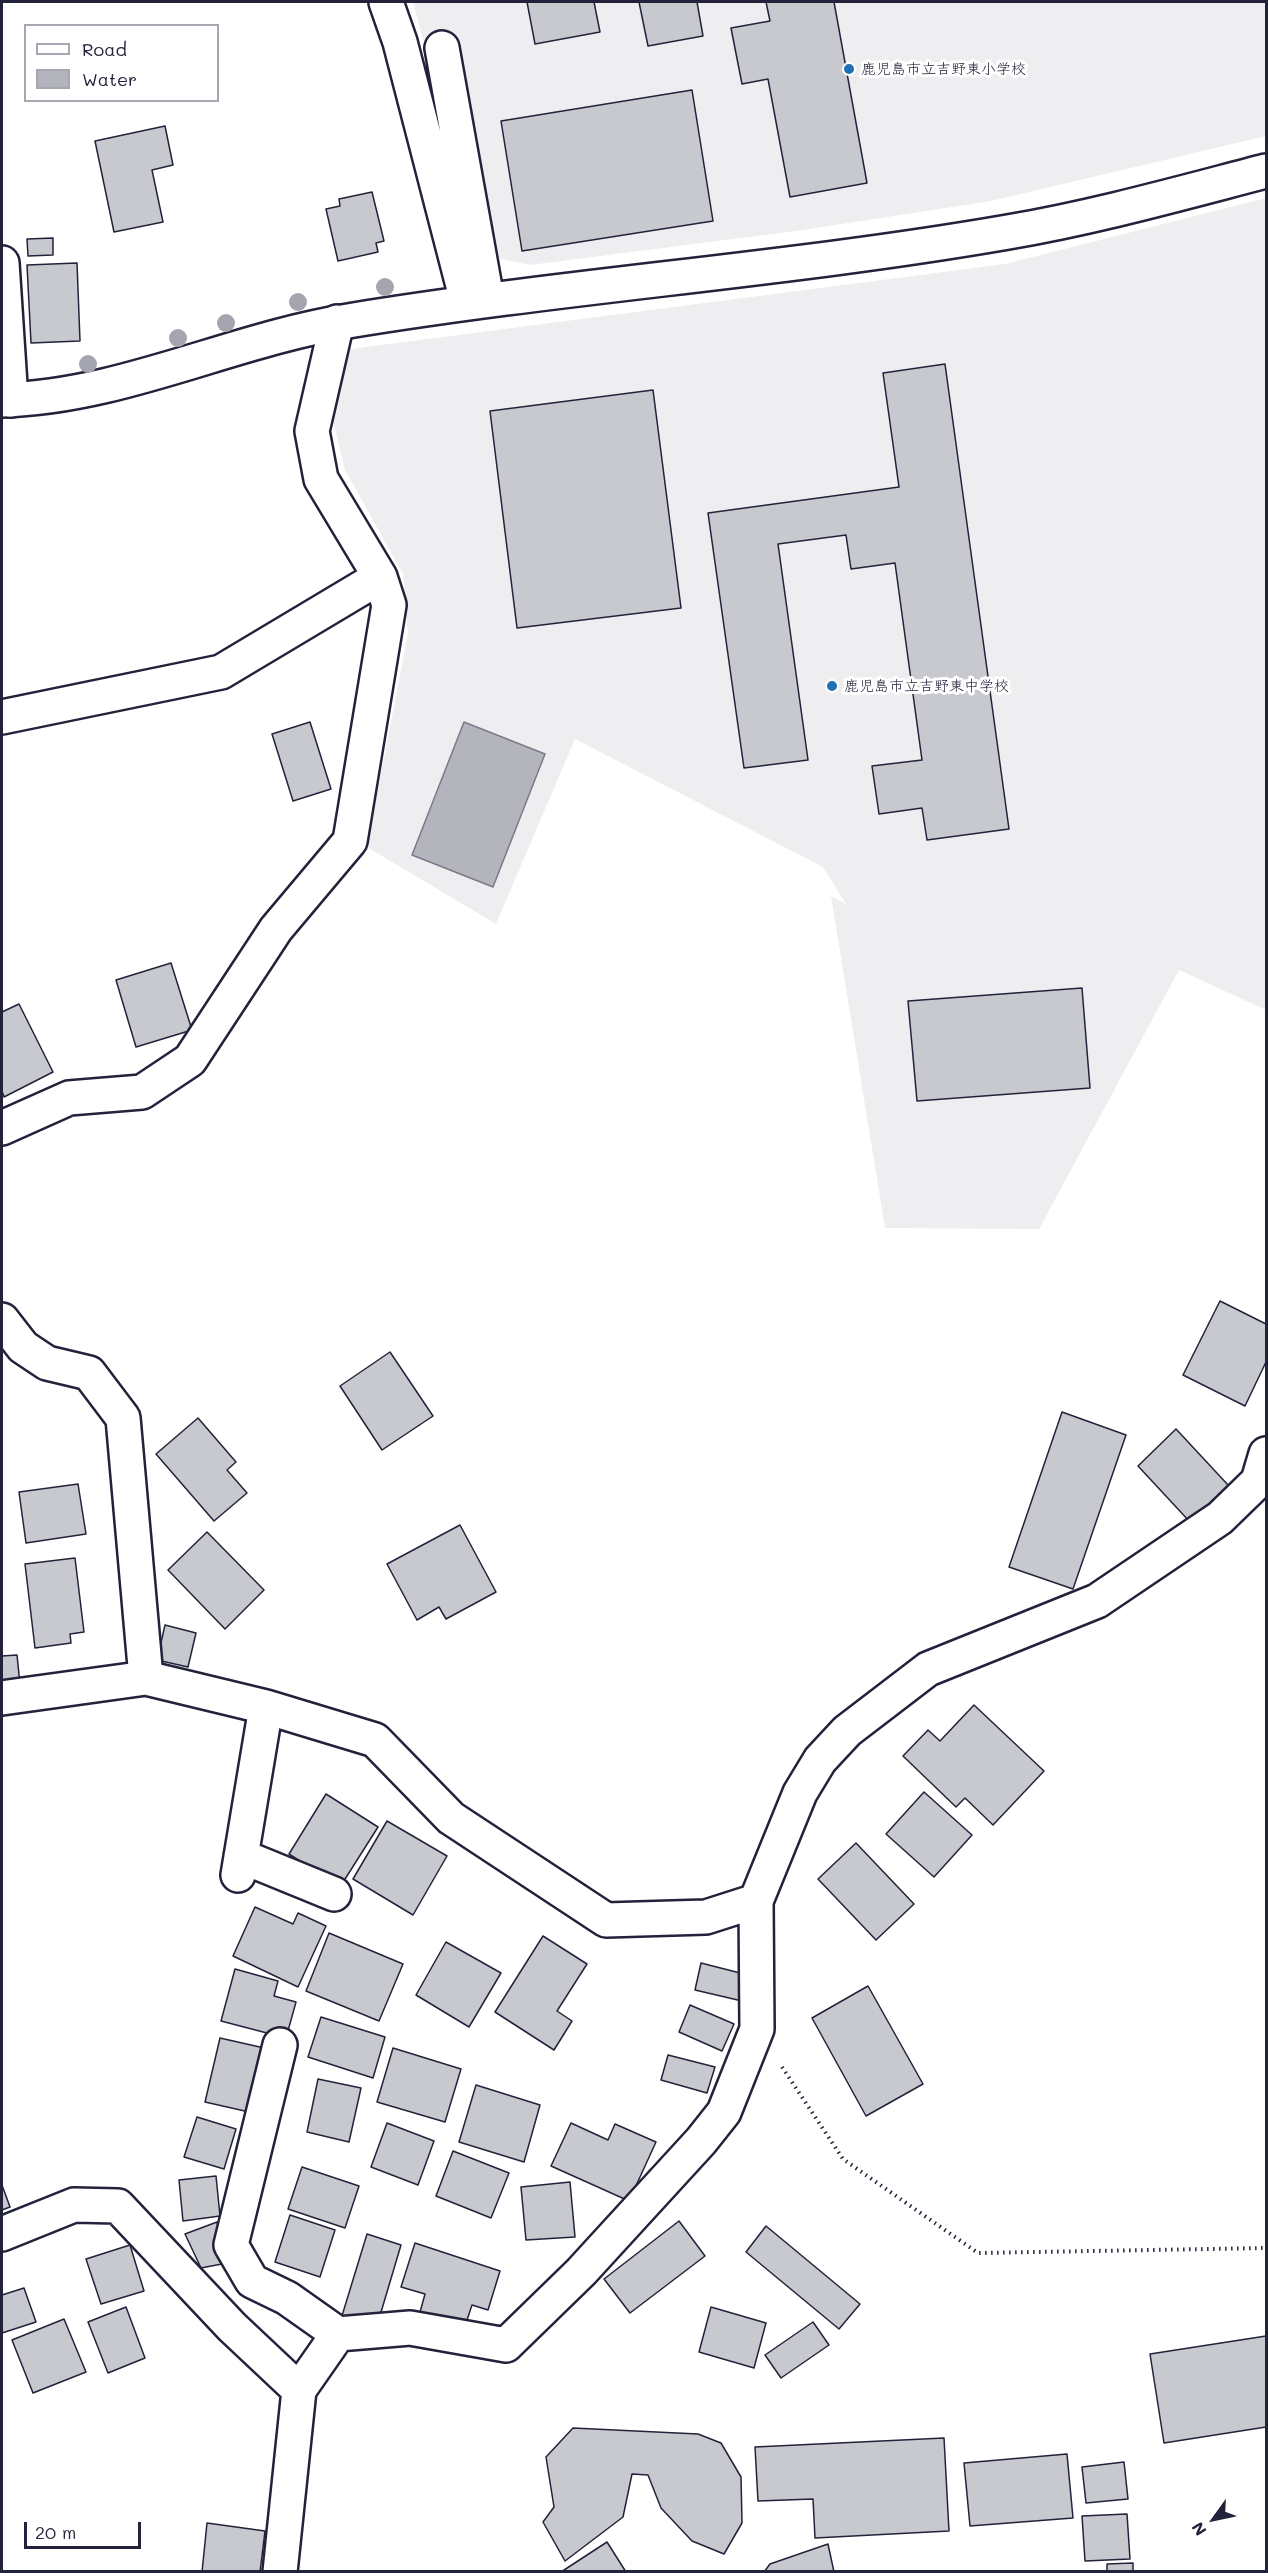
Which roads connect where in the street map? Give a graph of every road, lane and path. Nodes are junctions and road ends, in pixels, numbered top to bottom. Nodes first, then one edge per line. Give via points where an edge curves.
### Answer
1 (386, 2) edge
2 (442, 48) dead end
3 (1266, 171) edge
4 (2, 263) edge
5 (477, 300) junction
6 (337, 322) junction
7 (6, 400) edge
8 (380, 577) junction
9 (2, 717) edge
10 (2, 1128) edge
11 (2, 1320) edge
12 (1266, 1454) edge
13 (146, 1678) junction
14 (2, 1698) edge
15 (266, 1707) junction
16 (334, 1894) dead end
17 (756, 1901) junction
18 (757, 2029) junction
19 (280, 2045) dead end
20 (2, 2234) edge
21 (1266, 2248) edge
22 (338, 2334) junction
23 (299, 2390) junction
24 (280, 2571) edge

1 - 5 street
2 - 5 street
3 - 5 street via 1102,214 1006,232 734,271
4 - 7 street
5 - 6 street
6 - 7 street via 130,380 41,399
6 - 8 street via 312,431 321,479
8 - 9 street via 221,672
8 - 10 street via 389,605 350,841 276,929 189,1060 142,1092 69,1098
11 - 13 street via 23,1347 47,1363 89,1373 123,1418
12 - 17 street via 1258,1481 1220,1518 1097,1601 928,1669 847,1731 820,1760 800,1793
13 - 14 street
13 - 15 street
15 - 16 street via 240,1866
15 - 17 street via 375,1740 451,1818 606,1920 706,1917
17 - 18 street
18 - 21 path via 843,2159 978,2253
18 - 22 street via 724,2112 701,2141 581,2272 506,2345 410,2328
19 - 22 street via 231,2245 252,2281 287,2298
20 - 23 street via 74,2205 118,2206 232,2327
22 - 23 street
23 - 24 street

